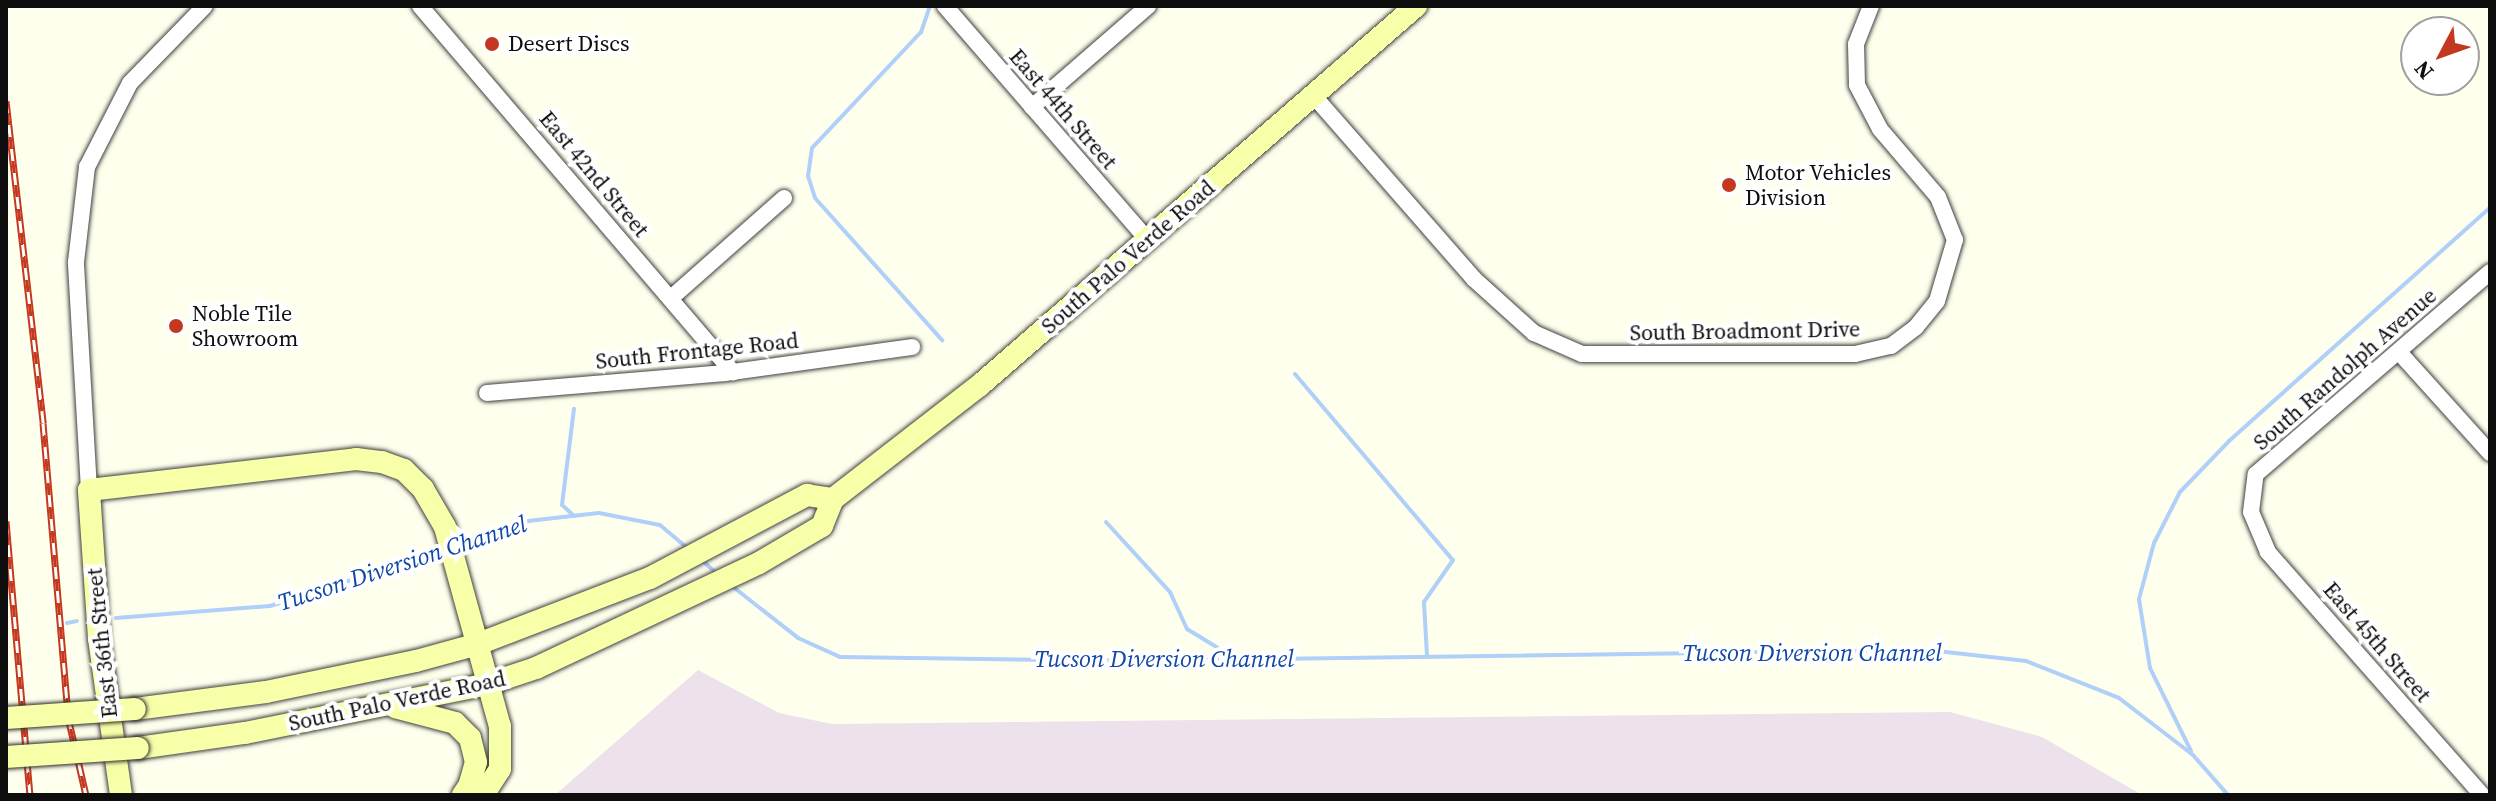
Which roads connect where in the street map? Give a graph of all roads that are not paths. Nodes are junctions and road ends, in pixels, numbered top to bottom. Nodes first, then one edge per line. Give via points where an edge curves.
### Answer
1 (205, 6) edge
2 (420, 6) edge
3 (945, 6) edge
4 (1148, 6) edge
5 (1416, 6) edge
6 (1871, 6) edge
7 (1313, 95) junction
8 (1032, 107) junction
9 (784, 198) dead end
10 (1148, 240) junction
11 (2490, 272) edge
12 (671, 298) junction
13 (912, 347) dead end
14 (2399, 352) junction
15 (733, 372) junction
16 (487, 393) dead end
17 (2490, 453) edge
18 (89, 490) junction
19 (833, 499) junction
20 (2251, 512) joint
21 (478, 644) junction
22 (488, 684) junction
23 (390, 706) junction
24 (6, 718) edge
25 (6, 757) edge
26 (121, 795) edge
27 (463, 795) edge
28 (483, 795) edge
29 (2482, 795) edge

1 - 18 street via 130,83 87,167 76,262
2 - 12 street, East 42nd Street
3 - 8 street, East 44th Street
4 - 8 street
5 - 7 main road, South Palo Verde Road
6 - 7 street, South Broadmont Drive via 1856,44 1857,85 1880,129 1938,197 1955,240 1937,301 1916,327 1891,346 1855,354 1582,354 1534,333 1474,279
7 - 10 main road, South Palo Verde Road
8 - 10 street, East 44th Street
9 - 12 street
10 - 19 main road, South Palo Verde Road via 924,432
11 - 14 street, South Randolph Avenue
12 - 15 street, East 42nd Street
13 - 15 street, South Frontage Road
14 - 17 street
14 - 20 street, South Randolph Avenue via 2256,474
15 - 16 street, South Frontage Road
18 - 21 main road via 356,459 404,470 423,489 445,527
18 - 26 main road, East 36th Street via 99,638
19 - 21 main road, South Palo Verde Road via 807,495 650,578
19 - 22 main road, South Palo Verde Road via 822,526 759,563 536,668
20 - 29 street, East 45th Street via 2268,552
21 - 22 main road
21 - 24 main road, South Palo Verde Road, bridge via 266,692
22 - 23 main road, South Palo Verde Road
22 - 28 main road via 500,726 500,769
23 - 25 main road, South Palo Verde Road, bridge via 138,748
23 - 27 main road via 455,723 470,738 476,762

